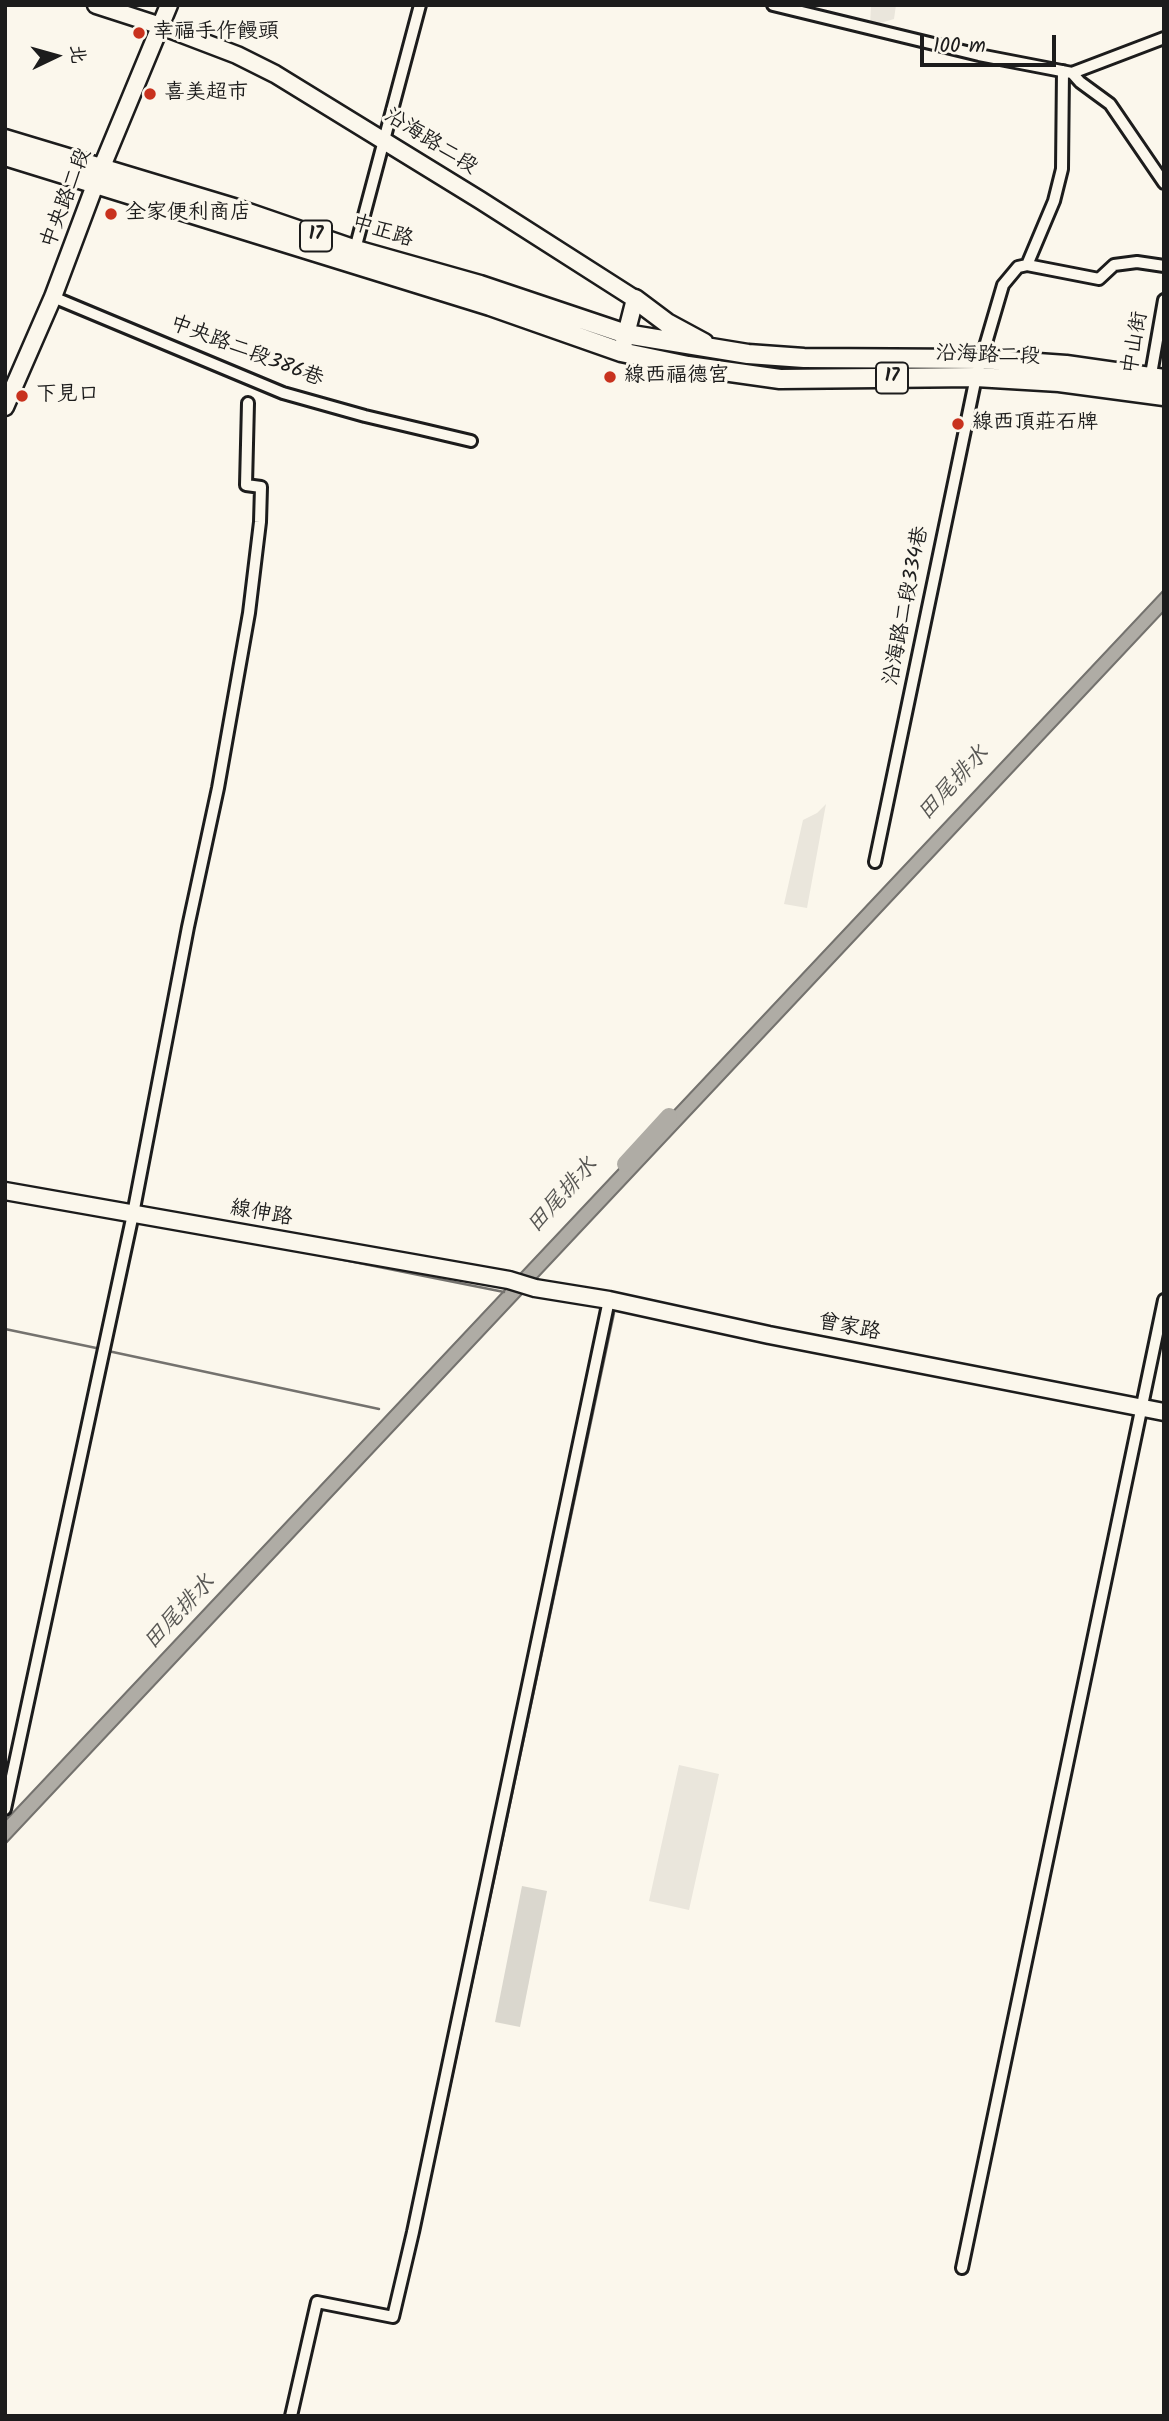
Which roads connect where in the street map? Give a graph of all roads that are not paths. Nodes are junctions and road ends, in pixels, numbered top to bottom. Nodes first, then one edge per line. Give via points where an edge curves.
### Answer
1 (96, 5) edge
2 (169, 5) edge
3 (420, 5) edge
4 (773, 5) edge
5 (161, 26) junction
6 (1164, 38) edge
7 (1068, 72) junction
8 (5, 139) edge
9 (383, 141) junction
10 (5, 156) edge
11 (98, 176) junction
12 (1164, 183) edge
13 (353, 256) junction
14 (1027, 265) junction
15 (1164, 266) edge
16 (53, 297) junction
17 (635, 299) junction
18 (1164, 300) edge
19 (623, 343) junction
20 (717, 350) junction
21 (979, 368) junction
22 (1157, 386) edge
23 (248, 404) dead end
24 (5, 407) edge
25 (471, 441) dead end
26 (875, 862) dead end
27 (5, 1191) edge
28 (133, 1214) junction
29 (528, 1285) joint
30 (609, 1300) junction
31 (1164, 1300) edge
32 (1142, 1407) junction
33 (1164, 1412) edge
34 (5, 1809) edge
35 (962, 2268) dead end
36 (291, 2416) edge

1 - 5 street, 沿海路二段
2 - 5 street, 中央路二段
3 - 9 street
4 - 7 street
5 - 9 street, 沿海路二段 via 275,74
5 - 11 street, 中央路二段
6 - 7 street
7 - 12 street via 1110,104
7 - 14 street via 1062,169
8 - 11 main road, 中正路 / 17
9 - 13 street
9 - 17 street, 沿海路二段
10 - 11 main road, 中正路 / 17
11 - 13 main road, 中正路 / 17
11 - 16 street, 中央路二段
13 - 19 main road, 中正路 / 17 via 490,306
14 - 15 street via 1099,279 1114,265
14 - 21 street, 沿海路二段334巷 via 1017,267 1003,285
16 - 24 street, 中央路二段
16 - 25 street, 中央路二段386巷 via 283,393
17 - 19 street
17 - 20 main road
18 - 22 street, 中山街
19 - 20 main road, 沿海路二段 / 17
19 - 21 main road, 沿海路二段 / 17 via 688,366 779,379
20 - 21 main road, 沿海路二段 / 17
21 - 22 main road, 沿海路二段 / 17 via 1059,382
21 - 26 street, 沿海路二段334巷
23 - 28 street via 246,485 261,487 249,613
27 - 28 street, 線伸路
28 - 29 street, 線伸路
28 - 34 street
29 - 30 street, 曾家路
30 - 32 street, 曾家路
30 - 36 street via 393,2316 317,2302
31 - 32 street
32 - 33 street, 曾家路
32 - 35 street

